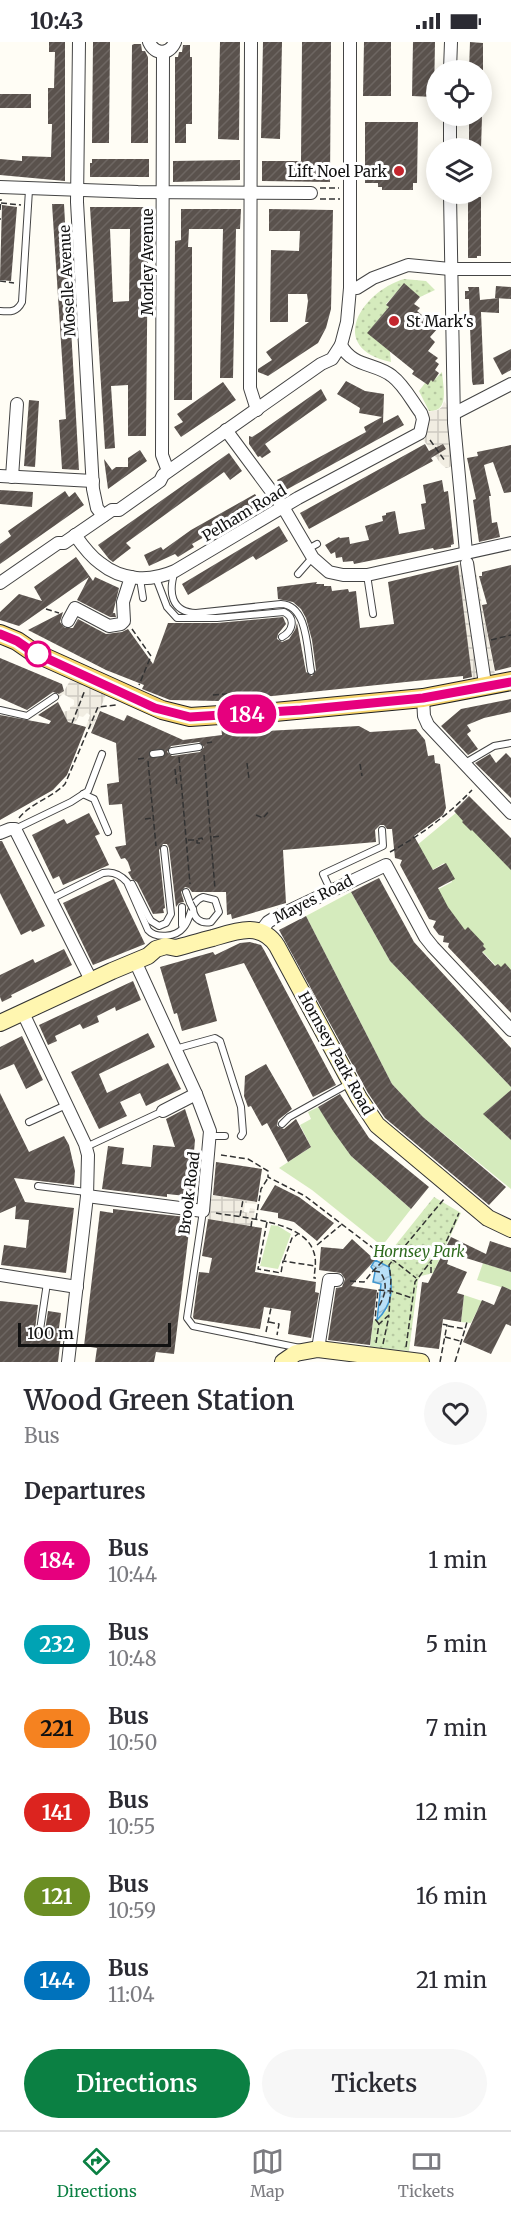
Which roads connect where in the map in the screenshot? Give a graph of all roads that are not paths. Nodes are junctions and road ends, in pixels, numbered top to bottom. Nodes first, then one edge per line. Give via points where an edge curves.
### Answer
1 (79, 42) edge
2 (149, 42) edge
3 (175, 42) edge
4 (251, 42) edge
5 (350, 42) edge
6 (450, 42) edge
7 (163, 52) junction
8 (450, 60) edge
9 (29, 190) junction
10 (1, 191) edge
11 (78, 191) junction
12 (162, 192) junction
13 (250, 192) junction
14 (315, 193) road end
15 (450, 204) edge
16 (450, 269) junction
17 (511, 269) edge
18 (351, 287) junction
19 (0, 311) edge
20 (337, 350) junction
21 (511, 384) edge
22 (17, 404) dead end
23 (257, 410) junction
24 (455, 413) junction
25 (226, 430) junction
26 (165, 473) junction
27 (6, 477) edge
28 (93, 481) junction
29 (283, 507) junction
30 (107, 513) junction
31 (75, 535) junction
32 (64, 543) junction
33 (511, 543) edge
34 (312, 550) junction
35 (467, 557) junction
36 (175, 571) junction
37 (298, 574) dead end
38 (367, 575) junction
39 (135, 578) junction
40 (156, 578) junction
41 (0, 583) edge
42 (0, 592) edge
43 (143, 598) dead end
44 (373, 614) dead end
45 (68, 621) dead end
46 (0, 634) edge
47 (282, 637) dead end
48 (0, 644) edge
49 (33, 652) junction
50 (311, 671) dead end
51 (484, 677) dead end
52 (511, 681) edge
53 (55, 697) dead end
54 (423, 698) junction
55 (0, 710) edge
56 (264, 713) tunnel mouth
57 (220, 716) tunnel mouth
58 (511, 743) edge
59 (202, 748) road end
60 (175, 752) road end
61 (102, 754) dead end
62 (465, 763) junction
63 (90, 786) junction
64 (83, 794) junction
65 (94, 799) junction
66 (511, 813) edge
67 (15, 829) junction
68 (382, 830) dead end
69 (108, 832) dead end
70 (0, 833) edge
71 (160, 849) road end
72 (115, 873) junction
73 (331, 891) junction
74 (188, 892) road end
75 (51, 899) junction
76 (182, 907) dead end
77 (180, 931) junction
78 (261, 931) junction
79 (142, 958) junction
80 (91, 980) junction
81 (23, 1012) junction
82 (0, 1023) edge
83 (511, 1030) edge
84 (175, 1049) junction
85 (351, 1082) junction
86 (196, 1094) junction
87 (66, 1104) junction
88 (163, 1111) joint
89 (29, 1122) dead end
90 (282, 1124) dead end
91 (210, 1136) junction
92 (225, 1136) dead end
93 (241, 1136) dead end
94 (86, 1147) junction
95 (38, 1186) dead end
96 (87, 1194) junction
97 (206, 1211) junction
98 (511, 1229) edge
99 (0, 1275) edge
100 (337, 1280) road end
101 (47, 1282) junction
102 (77, 1287) junction
103 (40, 1330) road end
104 (318, 1349) junction
105 (290, 1357) edge
106 (412, 1361) edge
107 (69, 1362) edge

1 - 11 street, Moselle Avenue
2 - 7 street
3 - 7 street
4 - 13 street
5 - 18 street
6 - 8 street
7 - 12 street, Morley Avenue
9 - 10 street
9 - 11 street
9 - 19 lane via 22,302 12,312
11 - 12 street
11 - 28 street, Moselle Avenue
12 - 13 street
12 - 26 street, Morley Avenue
13 - 14 street
13 - 23 street via 250,388
15 - 16 street
16 - 17 street
16 - 18 street via 408,265 357,288
16 - 24 street
18 - 20 street via 347,322
20 - 23 street
20 - 29 street, Pelham Road via 395,378 423,419 422,430
21 - 24 street
22 - 27 street
23 - 25 street
24 - 35 street
25 - 26 street
25 - 29 street
26 - 30 street via 160,481 119,510
27 - 28 street
28 - 30 street, Moselle Avenue via 94,499
29 - 34 street
29 - 36 street, Pelham Road
30 - 31 street
31 - 32 street
31 - 39 street, Pelham Road via 99,563
32 - 41 street via 58,543
32 - 42 street
33 - 35 street
34 - 37 lane
34 - 38 street via 329,572
35 - 38 street
35 - 51 street
36 - 40 street, Pelham Road
36 - 50 lane via 172,593 177,607 185,613 281,604 296,609
38 - 44 lane
39 - 40 street, Pelham Road
39 - 43 lane
39 - 45 street via 123,602 123,623 109,627 75,609
40 - 47 lane via 167,608 177,618 284,612 292,622
46 - 49 main road
48 - 49 main road
49 - 57 main road via 162,710 190,717
52 - 54 main road
53 - 55 lane via 27,716
54 - 56 main road
54 - 62 street via 428,725
58 - 62 lane via 494,746
59 - 60 lane
61 - 63 lane
62 - 66 street
63 - 64 lane
63 - 65 lane
64 - 65 lane
64 - 67 lane
65 - 69 lane
67 - 70 street
67 - 75 street
68 - 73 lane via 383,846 323,874
71 - 72 lane via 171,914 163,926 151,921 130,880
72 - 75 lane via 103,873
72 - 77 lane via 127,882 150,933 160,936
73 - 78 street, Mayes Road via 276,917
73 - 83 street, Mayes Road via 383,860 425,937
74 - 77 lane via 191,906 195,917 198,920 211,922 219,912 213,893 203,897 193,904 185,925
75 - 80 street
76 - 77 lane
78 - 79 main road, Mayes Road via 242,929 176,948 158,959
78 - 85 main road, Hornsey Park Road via 277,946
79 - 80 main road, Mayes Road
79 - 84 street, Brook Road
80 - 81 main road, Mayes Road
81 - 82 main road, Mayes Road
81 - 87 street
84 - 86 street, Brook Road
84 - 93 lane via 215,1038 220,1041 241,1107
85 - 90 lane
85 - 98 main road, Hornsey Park Road via 377,1125 488,1218
86 - 88 street
86 - 91 street, Brook Road
87 - 89 lane
87 - 94 street
88 - 94 lane
91 - 92 lane
91 - 97 street, Brook Road
94 - 96 street
95 - 96 lane
96 - 97 street
96 - 102 street
97 - 105 lane, Brook Road via 187,1318 193,1326 298,1346 300,1349
99 - 101 street
100 - 104 street via 329,1280
101 - 102 street
101 - 103 lane
102 - 107 street
104 - 105 main road
104 - 106 main road via 377,1352

